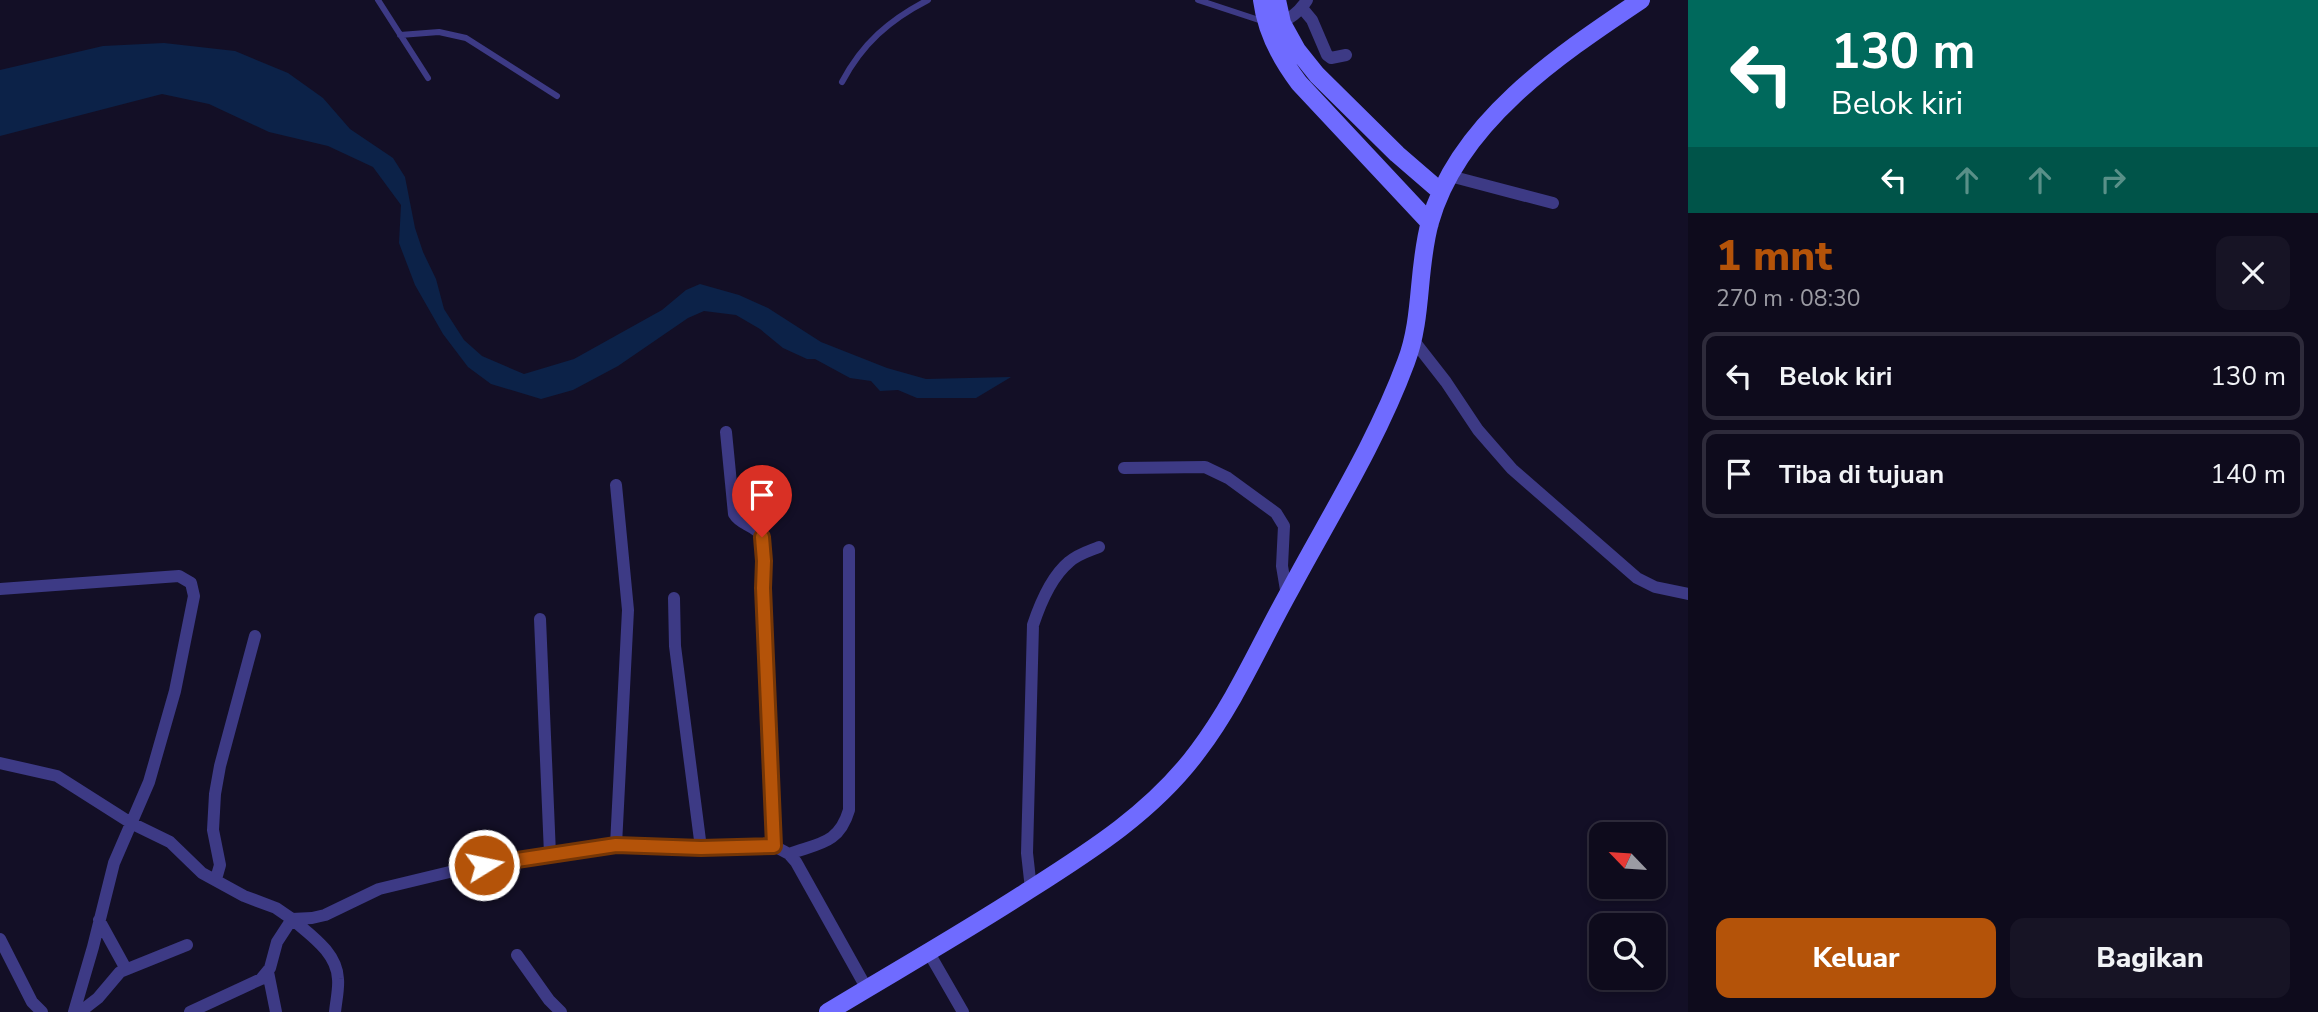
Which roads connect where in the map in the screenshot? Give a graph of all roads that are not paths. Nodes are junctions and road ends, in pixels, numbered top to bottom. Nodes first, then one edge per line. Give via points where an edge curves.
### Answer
1 (378, 0) edge
2 (928, 0) edge
3 (1198, 0) edge
4 (1262, 0) edge
5 (1277, 0) edge
6 (1641, 0) edge
7 (1305, 4) edge
8 (1275, 23) junction
9 (400, 35) junction
10 (1346, 55) dead end
11 (428, 78) dead end
12 (842, 82) dead end
13 (557, 96) dead end
14 (1446, 184) junction
15 (1552, 203) dead end
16 (1430, 223) junction
17 (1414, 341) junction
18 (726, 432) dead end
19 (1124, 468) dead end
20 (616, 485) dead end
21 (1099, 547) dead end
22 (849, 550) dead end
23 (0, 589) edge
24 (1683, 593) edge
25 (1287, 596) junction
26 (674, 598) dead end
27 (1688, 606) edge
28 (540, 619) dead end
29 (255, 636) dead end
30 (0, 763) edge
31 (131, 823) junction
32 (616, 845) junction
33 (774, 846) junction
34 (701, 848) junction
35 (550, 854) junction
36 (789, 854) junction
37 (216, 879) junction
38 (1031, 889) junction
39 (292, 919) junction
40 (99, 920) junction
41 (0, 939) edge
42 (187, 945) dead end
43 (929, 953) junction
44 (517, 955) dead end
45 (126, 969) junction
46 (268, 972) junction
47 (867, 989) junction
48 (41, 1012) edge
49 (74, 1012) edge
50 (80, 1012) edge
51 (190, 1012) edge
52 (275, 1012) edge
53 (335, 1012) edge
54 (561, 1012) edge
55 (828, 1012) edge
56 (963, 1012) edge

1 - 9 lane
2 - 12 lane via 872,38
3 - 8 lane
4 - 8 main road
5 - 8 main road
6 - 14 main road via 1512,98 1467,148
7 - 8 street
7 - 10 street via 1327,55
8 - 14 main road via 1317,75 1397,154
8 - 16 main road via 1280,55 1299,83
9 - 11 lane
9 - 13 lane via 439,32 466,38
14 - 15 street
14 - 16 main road
16 - 17 main road
17 - 24 street via 1512,469 1626,570 1655,587
17 - 25 main road via 1366,451
18 - 33 street via 734,514 758,532 764,546
19 - 25 street via 1205,467 1276,513 1284,526 1282,566
20 - 32 street via 628,610
21 - 38 street via 1067,563 1033,625 1027,853
22 - 36 street via 849,810 836,837
23 - 31 street via 178,576 191,583 194,596 175,691 149,782
24 - 27 street
25 - 38 main road via 1244,681 1178,776 1099,846
26 - 34 street
28 - 35 street
29 - 37 street via 215,794 214,830 220,865
30 - 31 street via 57,776
31 - 37 street via 178,848 192,864
31 - 40 street via 114,863
32 - 34 street
32 - 35 street
33 - 34 street
33 - 36 street
35 - 39 street via 379,889 325,915
36 - 47 street
37 - 39 street
38 - 43 main road
39 - 46 street via 277,942
39 - 53 street via 322,946 335,966
40 - 45 street
40 - 49 street
41 - 48 street
42 - 45 street
43 - 47 main road
43 - 56 street
44 - 54 street
45 - 50 street
46 - 51 street
46 - 52 street
47 - 55 main road

